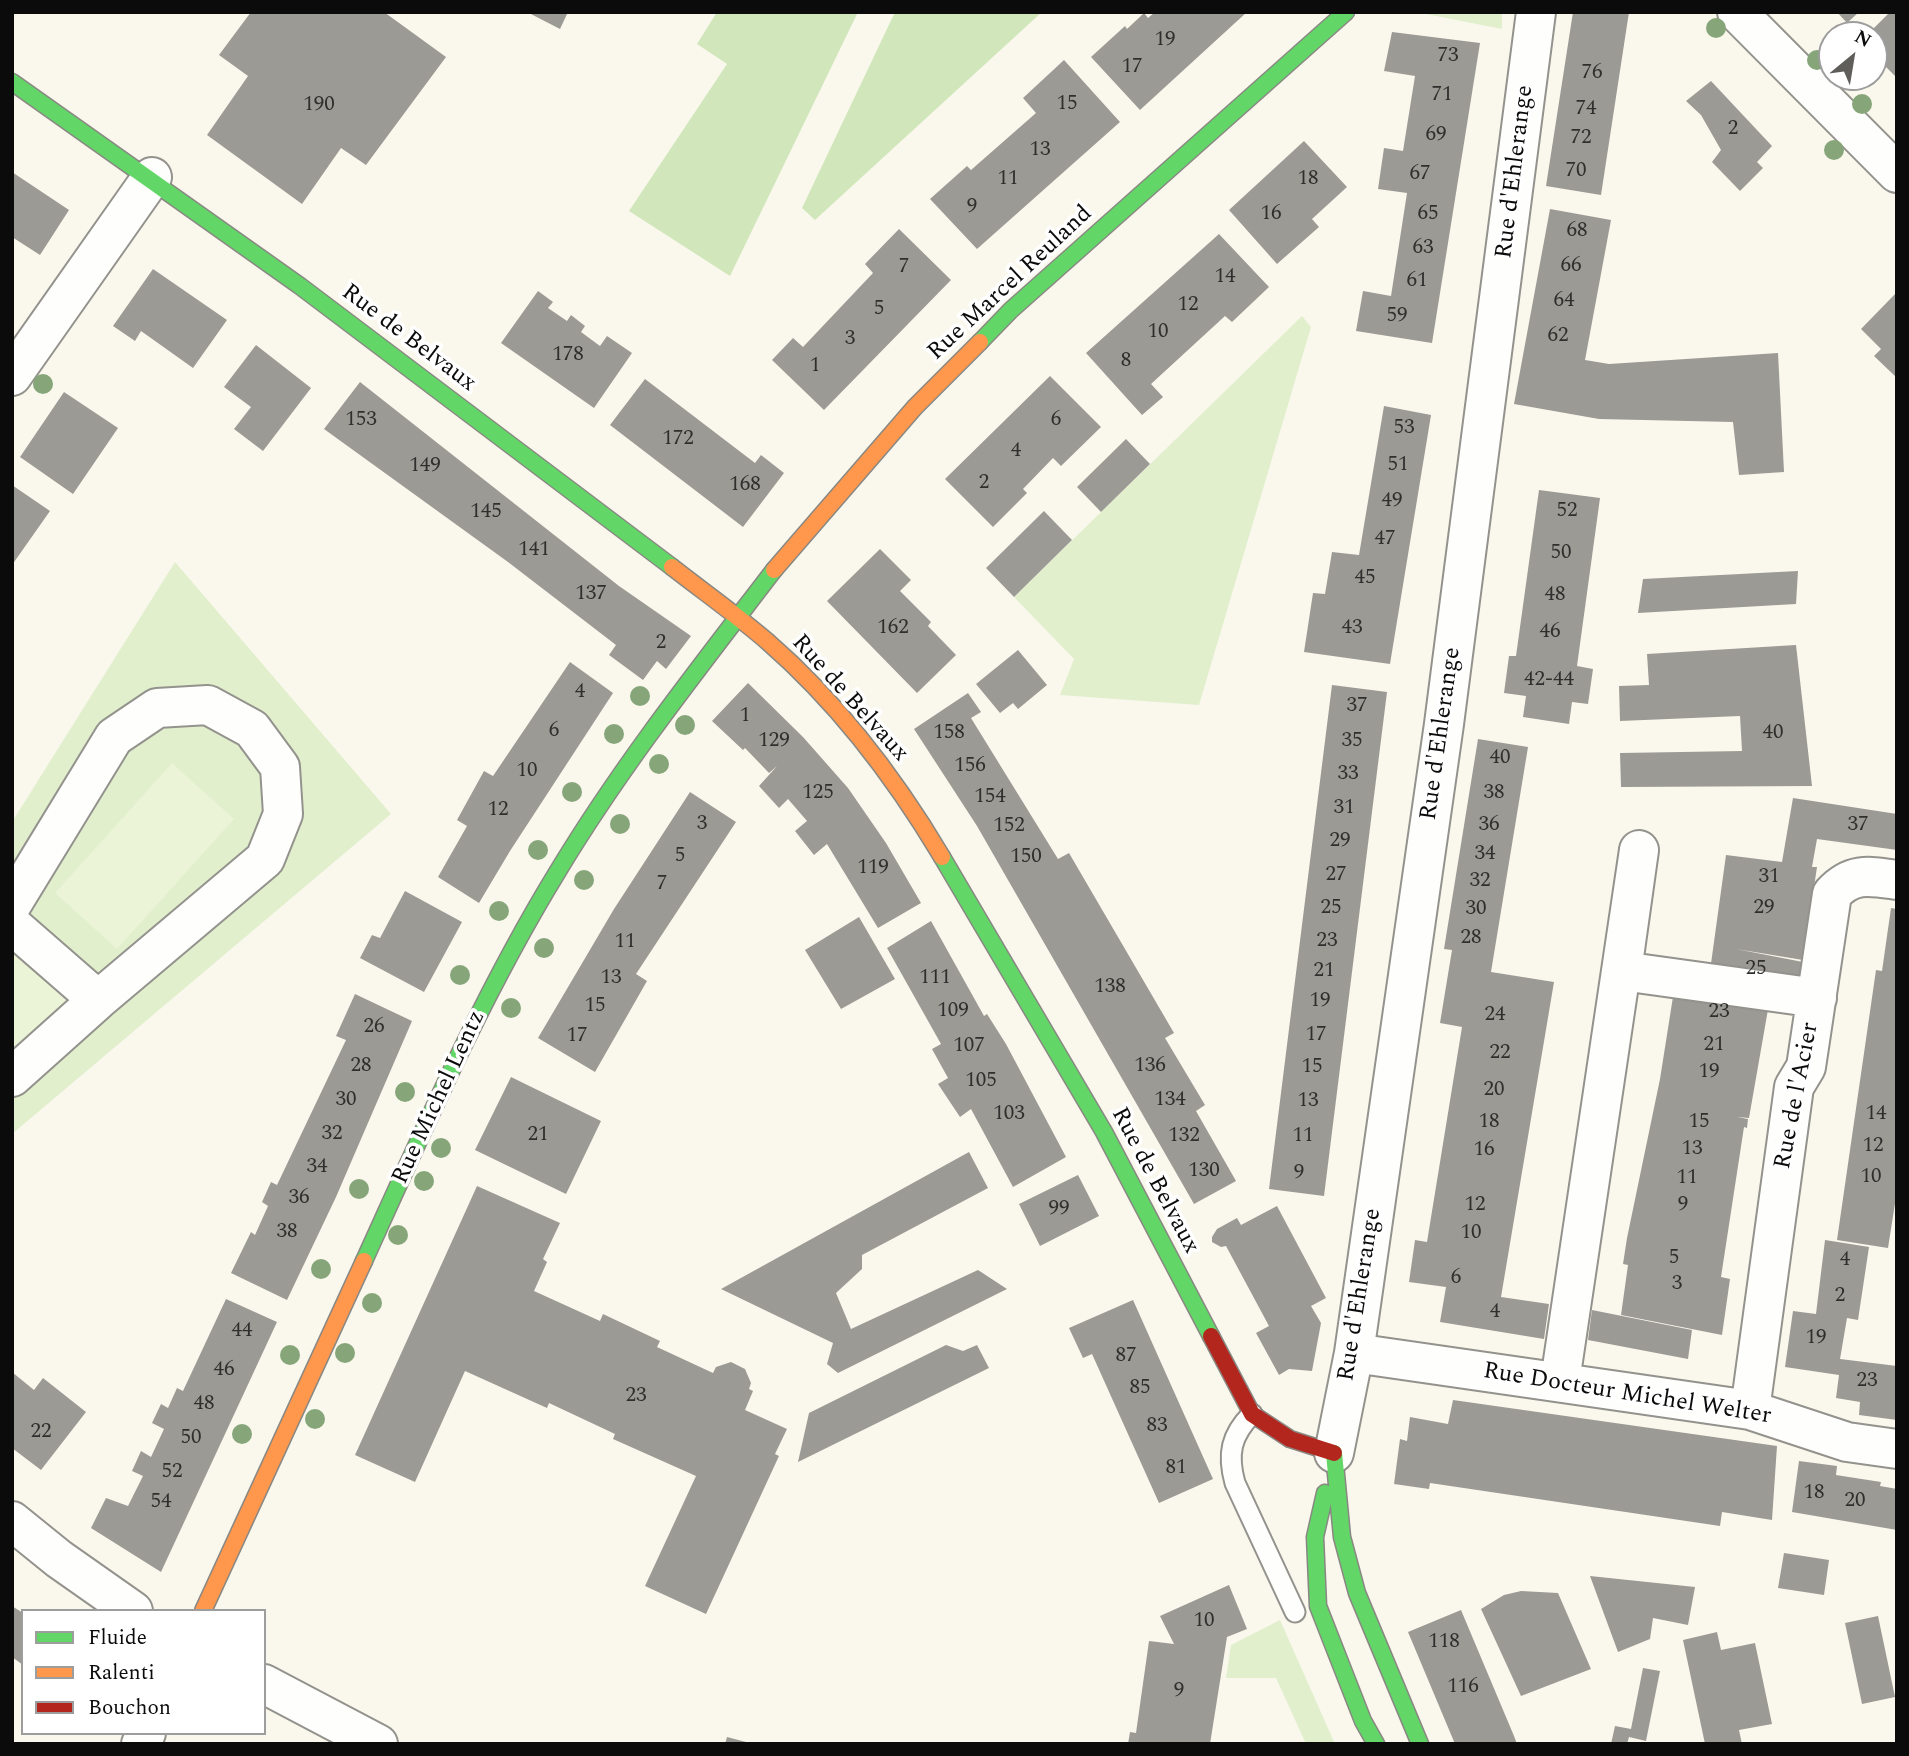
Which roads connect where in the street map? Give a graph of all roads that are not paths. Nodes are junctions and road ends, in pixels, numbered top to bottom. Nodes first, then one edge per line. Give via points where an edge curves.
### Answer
1 (1346, 12) edge
2 (1536, 12) edge
3 (1737, 12) edge
4 (12, 82) edge
5 (1897, 173) edge
6 (152, 177) junction
7 (12, 376) edge
8 (737, 618) junction
9 (1897, 880) edge
10 (12, 904) edge
11 (12, 925) edge
12 (1817, 998) junction
13 (98, 1000) junction
14 (12, 1077) edge
15 (1354, 1353) junction
16 (1560, 1381) junction
17 (1750, 1410) junction
18 (1252, 1413) junction
19 (1897, 1448) edge
20 (1334, 1453) junction
21 (12, 1521) edge
22 (130, 1609) edge
23 (204, 1609) edge
24 (1295, 1612) dead end
25 (266, 1685) edge
26 (378, 1744) edge
27 (1376, 1744) edge
28 (1420, 1744) edge

1 - 8 street, Rue Marcel Reuland via 1012,310 915,407 791,548
2 - 15 street, Rue d'Ehlerange via 1444,724
3 - 5 street
4 - 6 street, Rue de Belvaux
6 - 7 street
6 - 8 street, Rue de Belvaux
8 - 18 street, Rue de Belvaux via 820,692 873,753 931,839 1104,1132
8 - 23 street, Rue Michel Lentz via 644,739 557,872 470,1030
9 - 12 street, Rue de l'Acier via 1870,876 1844,880 1832,894
10 - 13 street via 114,737 157,708 208,705 252,729 280,767 283,814 265,859
11 - 13 street
12 - 16 street via 1622,971 1639,850
12 - 17 street, Rue de l'Acier via 1806,1067 1794,1087
13 - 14 street
15 - 16 street, Rue Docteur Michel Welter
15 - 20 street, Rue d'Ehlerange
16 - 17 street, Rue Docteur Michel Welter
17 - 19 street, Rue Docteur Michel Welter via 1847,1442
18 - 20 street, Rue de Belvaux via 1275,1434
18 - 24 lane via 1231,1444 1229,1464
20 - 27 street via 1315,1537 1318,1606
20 - 28 street via 1342,1537 1357,1594
21 - 22 street
25 - 26 street

